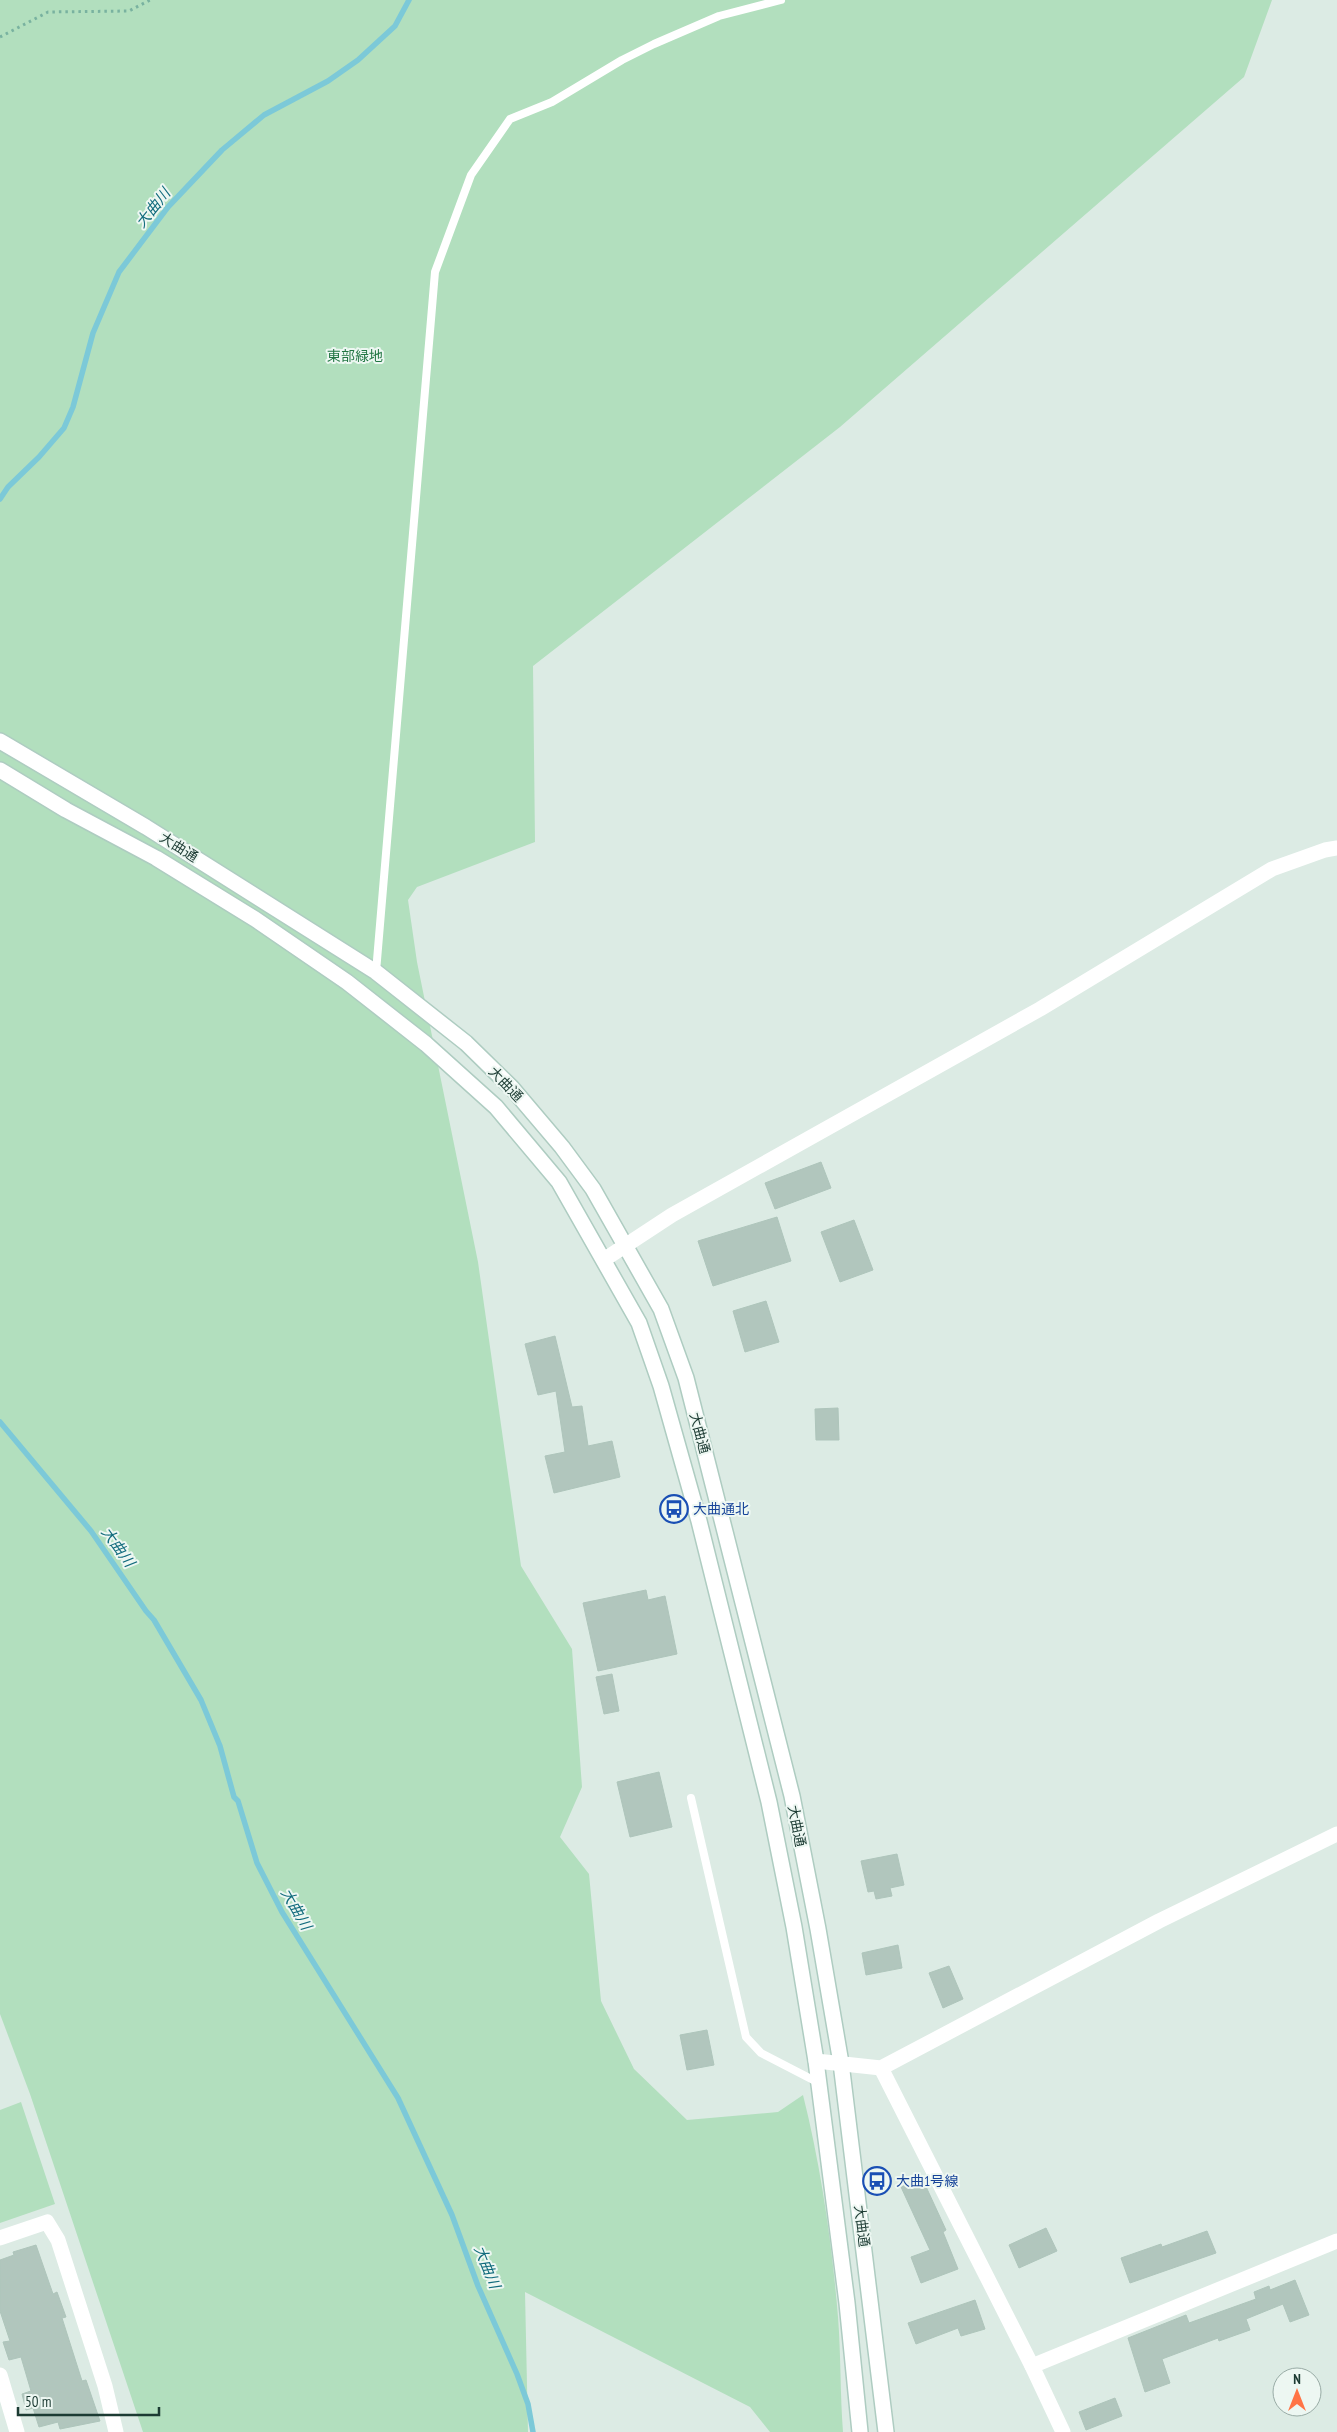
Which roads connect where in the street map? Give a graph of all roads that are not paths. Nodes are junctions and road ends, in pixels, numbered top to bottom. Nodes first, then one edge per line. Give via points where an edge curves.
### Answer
1 (781, 0) edge
2 (0, 741) edge
3 (0, 770) edge
4 (1337, 848) edge
5 (376, 972) junction
6 (624, 1245) junction
7 (605, 1259) junction
8 (691, 1798) dead end
9 (1337, 1834) edge
10 (816, 2062) junction
11 (841, 2063) junction
12 (881, 2068) junction
13 (818, 2082) junction
14 (0, 2238) edge
15 (1337, 2241) edge
16 (1032, 2366) junction
17 (0, 2375) edge
18 (17, 2432) edge
19 (116, 2432) edge
20 (860, 2432) edge
21 (886, 2432) edge
22 (1063, 2432) edge

1 - 5 lane via 720,16 654,44 552,102 510,119 471,175 435,272
2 - 5 street, 大曲通 via 146,827
3 - 7 street, 大曲通 via 156,858 255,919 347,982 426,1044 496,1107 560,1182
4 - 6 street via 1272,869 1040,1009
5 - 6 street, 大曲通 via 466,1043 512,1088 593,1189
6 - 7 street
6 - 11 street, 大曲通 via 661,1309 686,1378 792,1796
7 - 10 street, 大曲通 via 639,1323 661,1386 699,1521 769,1802
8 - 13 lane via 746,2037 761,2053
9 - 12 street via 1159,1921
10 - 11 street
10 - 13 street, 大曲通
11 - 12 street
11 - 21 street, 大曲通
12 - 16 street
13 - 20 street, 大曲通
14 - 19 street via 46,2222 58,2240 105,2386
15 - 16 street
16 - 22 street
17 - 18 street

